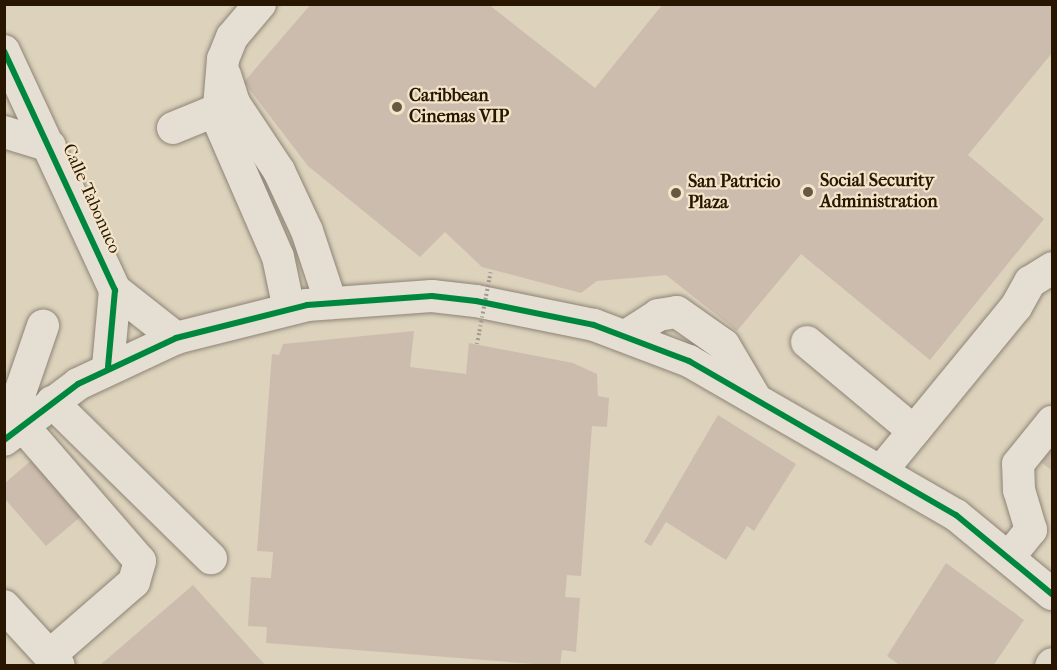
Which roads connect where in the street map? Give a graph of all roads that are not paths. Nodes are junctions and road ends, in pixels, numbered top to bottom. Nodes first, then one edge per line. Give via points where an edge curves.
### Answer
1 (260, 4) edge
2 (4, 51) edge
3 (231, 109) junction
4 (173, 128) dead end
5 (4, 132) edge
6 (50, 146) junction
7 (1053, 268) edge
8 (115, 290) junction
9 (309, 306) junction
10 (43, 326) dead end
11 (626, 336) junction
12 (176, 338) junction
13 (807, 342) dead end
14 (108, 367) junction
15 (754, 396) junction
16 (52, 402) junction
17 (1053, 422) edge
18 (914, 431) junction
19 (10, 435) edge
20 (882, 470) junction
21 (1009, 557) junction
22 (211, 558) dead end
23 (1053, 594) edge
24 (4, 606) edge
25 (55, 660) edge

1 - 3 street via 232,37 223,59
2 - 6 street, Calle Tabonuco
3 - 4 street
3 - 9 street via 252,194 278,216
3 - 9 street via 291,196
5 - 6 street
6 - 8 street, Calle Tabonuco
7 - 18 street via 1030,282 1016,307
8 - 12 street, Calle Tabonuco
8 - 14 street, Calle Tabonuco
9 - 11 street via 432,296 594,325
9 - 12 street
10 - 19 street
11 - 15 street via 689,361
11 - 15 street via 658,315 677,312 724,345
12 - 14 street
13 - 18 street
14 - 16 street
15 - 20 street
16 - 19 street
16 - 22 street
17 - 21 street via 1018,464 1019,490 1031,530
18 - 20 street
19 - 25 street via 140,561 134,582
20 - 21 street via 956,515
21 - 23 street
24 - 25 street

